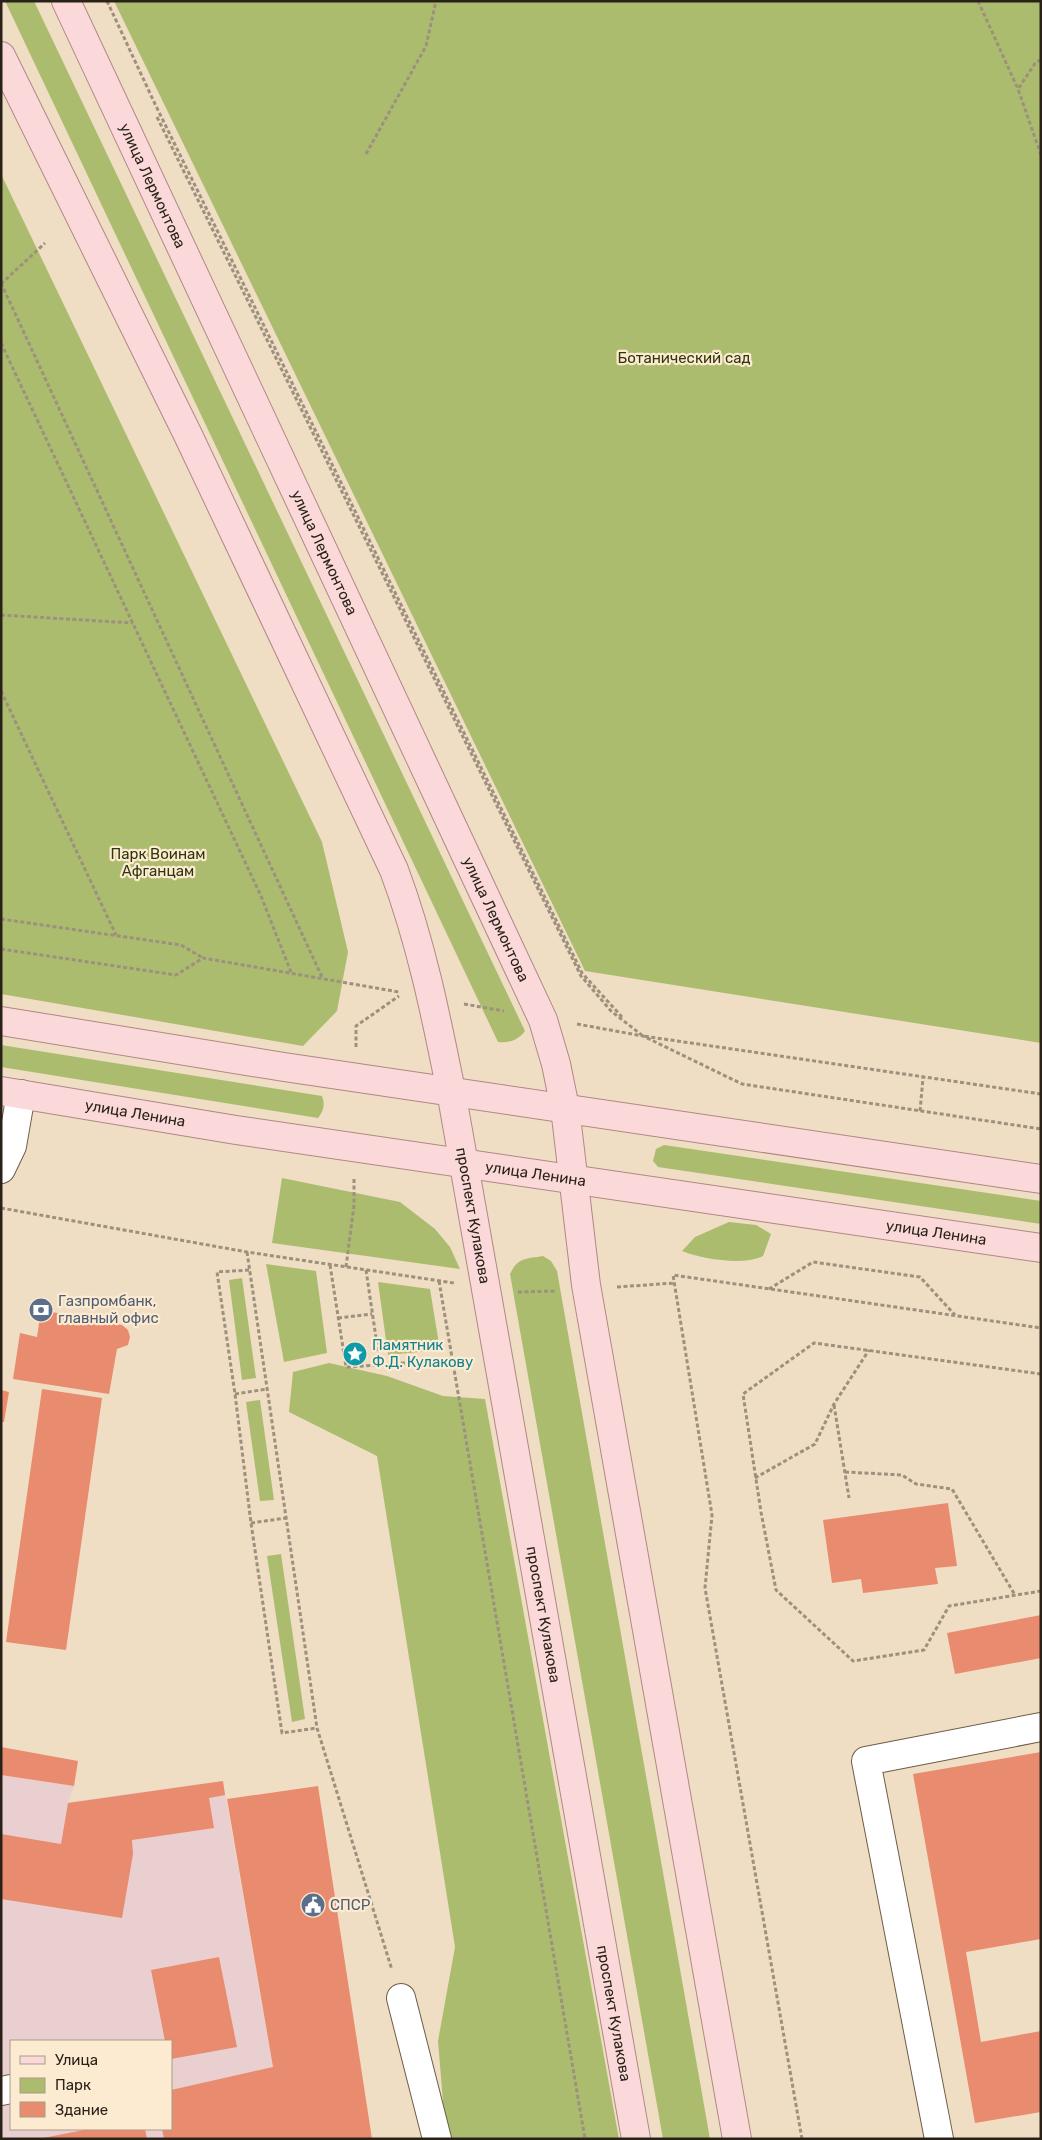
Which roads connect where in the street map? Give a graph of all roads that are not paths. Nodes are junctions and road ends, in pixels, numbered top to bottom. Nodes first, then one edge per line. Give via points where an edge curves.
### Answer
1 (66, 1) edge
2 (1, 56) edge
3 (1, 1021) edge
4 (451, 1091) junction
5 (11, 1092) edge
6 (565, 1108) junction
7 (464, 1163) junction
8 (1, 1169) edge
9 (1041, 1179) edge
10 (574, 1180) junction
11 (1041, 1248) edge
12 (1041, 1727) edge
13 (401, 1998) road end
14 (437, 2139) edge
15 (636, 2139) edge
16 (738, 2139) edge
17 (939, 2139) edge

1 - 6 main road, улица Лермонтова via 543,1020
2 - 4 main road via 188,435 394,870 418,940
3 - 4 main road
4 - 6 main road
4 - 7 main road, проспект Кулакова
5 - 7 main road, улица Ленина via 236,1130
5 - 8 lane via 12,1146
6 - 9 main road
6 - 10 main road
7 - 10 main road, улица Ленина
7 - 15 main road, проспект Кулакова
10 - 11 main road, улица Ленина
10 - 16 main road via 586,1285
12 - 17 lane via 866,1761
13 - 14 lane

